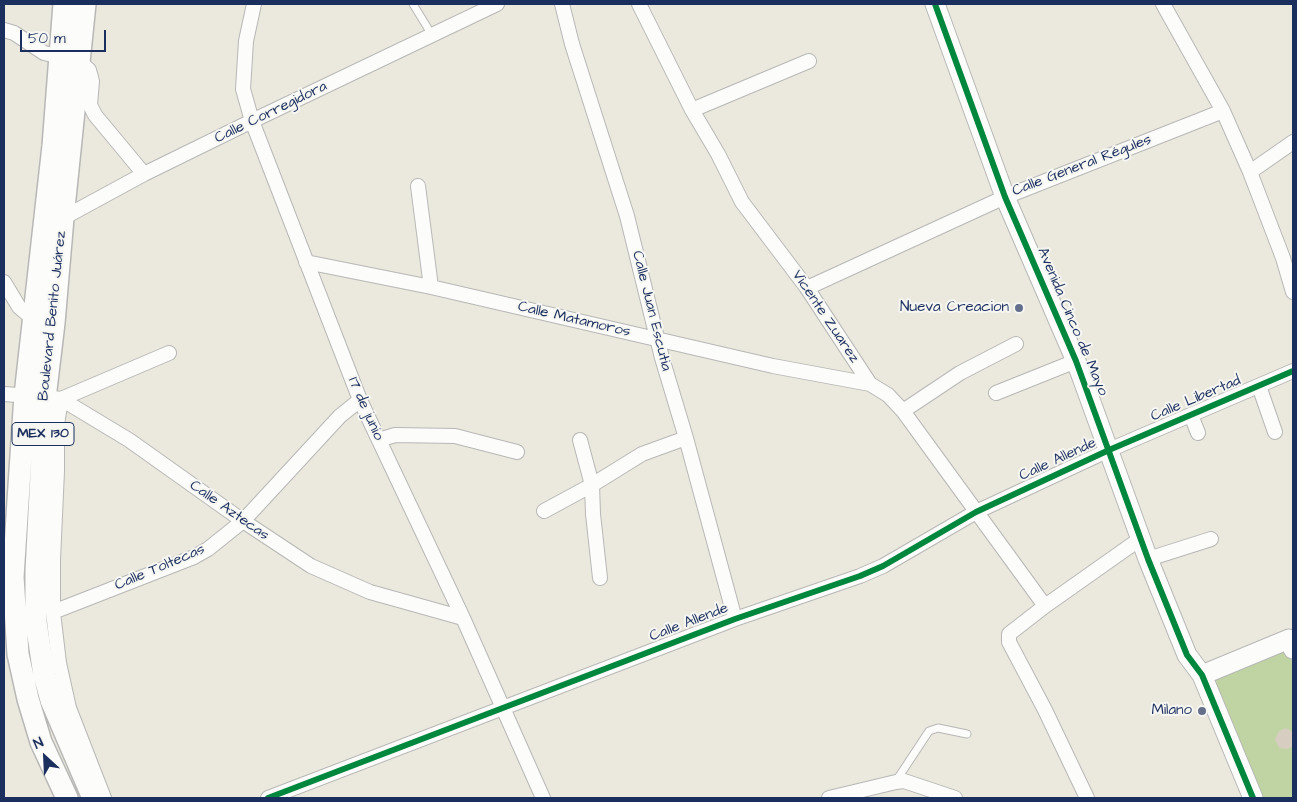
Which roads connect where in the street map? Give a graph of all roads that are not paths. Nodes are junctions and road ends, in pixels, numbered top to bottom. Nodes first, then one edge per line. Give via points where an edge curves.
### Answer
1 (64, 4) edge
2 (85, 4) edge
3 (254, 4) edge
4 (413, 4) edge
5 (496, 4) edge
6 (562, 4) edge
7 (639, 4) edge
8 (935, 4) edge
9 (1163, 4) edge
10 (4, 30) edge
11 (432, 35) junction
12 (69, 59) junction
13 (809, 61) dead end
14 (692, 110) junction
15 (1223, 111) junction
16 (252, 122) junction
17 (1293, 142) edge
18 (1250, 172) junction
19 (144, 174) junction
20 (418, 186) dead end
21 (1005, 197) junction
22 (54, 220) junction
23 (1288, 256) edge
24 (306, 262) junction
25 (4, 282) edge
26 (431, 287) junction
27 (807, 288) junction
28 (1293, 292) edge
29 (33, 319) junction
30 (54, 323) junction
31 (658, 340) junction
32 (1016, 344) dead end
33 (169, 353) dead end
34 (1076, 361) junction
35 (1293, 371) edge
36 (870, 384) junction
37 (1259, 386) junction
38 (996, 393) dead end
39 (4, 394) edge
40 (43, 397) junction
41 (360, 400) junction
42 (902, 411) junction
43 (1191, 415) junction
44 (1275, 432) dead end
45 (1198, 433) dead end
46 (686, 438) junction
47 (379, 440) junction
48 (580, 440) dead end
49 (1109, 450) junction
50 (517, 452) dead end
51 (592, 485) junction
52 (544, 511) dead end
53 (976, 512) junction
54 (244, 522) junction
55 (1140, 539) junction
56 (1211, 539) dead end
57 (1148, 559) junction
58 (600, 578) dead end
59 (9, 581) edge
60 (1045, 606) junction
61 (53, 612) junction
62 (463, 618) junction
63 (735, 619) junction
64 (1292, 640) edge
65 (1202, 675) junction
66 (503, 708) junction
67 (967, 734) dead end
68 (896, 782) junction
69 (1082, 796) edge
70 (67, 798) edge
71 (93, 798) edge
72 (104, 798) edge
73 (268, 798) edge
74 (542, 798) edge
75 (830, 798) edge
76 (955, 798) edge
77 (1253, 798) edge

1 - 12 main road, Boulevard Benito Juárez / MEX 130
2 - 12 main road, Boulevard Benito Juárez / MEX 130
3 - 16 street, 17 de junio via 246,41 244,89
4 - 11 lane
5 - 11 street, Calle Corregidora
6 - 31 street, Calle Juan Escutia via 627,216
7 - 14 street, Vicente Zuarez
8 - 21 street, Avenida Cinco de Mayo
9 - 15 street
10 - 12 street via 44,53
11 - 16 street, Calle Corregidora
12 - 19 street via 89,70 92,81 90,105 94,115
12 - 22 main road, Boulevard Benito Juárez / MEX 130
13 - 14 street
14 - 27 street, Vicente Zuarez via 742,202
15 - 18 street
15 - 21 street, Calle General Régules
16 - 19 street, Calle Corregidora
16 - 24 street, 17 de junio
17 - 18 street
18 - 23 street
19 - 22 street, Calle Corregidora
20 - 26 street
21 - 27 street, Calle General Régules
21 - 34 street, Avenida Cinco de Mayo
22 - 29 main road, Boulevard Benito Juárez / MEX 130
22 - 30 main road, Boulevard Benito Juárez / MEX 130
23 - 28 street
24 - 26 street, Calle Matamoros
24 - 41 street, 17 de junio
25 - 29 street via 19,307
26 - 31 street, Calle Matamoros
27 - 36 street, Vicente Zuarez
29 - 30 street
29 - 40 main road, Boulevard Benito Juárez / MEX 130
30 - 40 main road, Boulevard Benito Juárez / MEX 130
31 - 36 street, Calle Matamoros
31 - 46 street, Calle Juan Escutia
32 - 42 street via 960,373
33 - 40 street
34 - 38 street
34 - 49 street, Avenida Cinco de Mayo
35 - 37 street, Calle Libertad
36 - 42 street, Vicente Zuarez via 888,395
37 - 43 street, Calle Libertad
37 - 44 street
39 - 40 street, Calle Aztecas
40 - 54 street, Calle Aztecas via 129,440
40 - 59 main road, Boulevard Benito Juárez / MEX 130
40 - 61 street via 57,425
40 - 71 main road, Boulevard Benito Juárez / MEX 130 via 36,622 51,700
41 - 47 street, 17 de junio
41 - 54 street, Calle Toltecas via 340,416
42 - 53 street, Vicente Zuarez
43 - 45 street
43 - 49 street, Calle Libertad
46 - 51 street via 642,454
46 - 63 street, Calle Juan Escutia
47 - 50 street via 395,435 455,436
47 - 62 street, 17 de junio
48 - 51 street
49 - 53 street, Calle Allende
49 - 55 street, Avenida Cinco de Mayo
51 - 52 street
51 - 58 street
53 - 60 street, Vicente Zuarez
53 - 63 street, Calle Allende via 883,566
54 - 61 street, Calle Toltecas via 194,557
54 - 62 street, Calle Aztecas via 311,566 370,592
55 - 57 street, Avenida Cinco de Mayo
55 - 60 street
56 - 57 street
57 - 65 street, Avenida Cinco de Mayo via 1187,655
59 - 70 main road, Boulevard Benito Juárez / MEX 130 via 18,654 28,699 41,742
60 - 69 street via 1009,634 1009,642 1045,710
61 - 72 street via 69,708
62 - 66 street, 17 de junio
63 - 66 street, Calle Allende
64 - 65 street
65 - 77 street, Avenida Cinco de Mayo
66 - 73 street, Calle Allende
66 - 74 street, 17 de junio
67 - 68 lane via 938,728 929,731
68 - 75 street
68 - 76 street via 904,781

